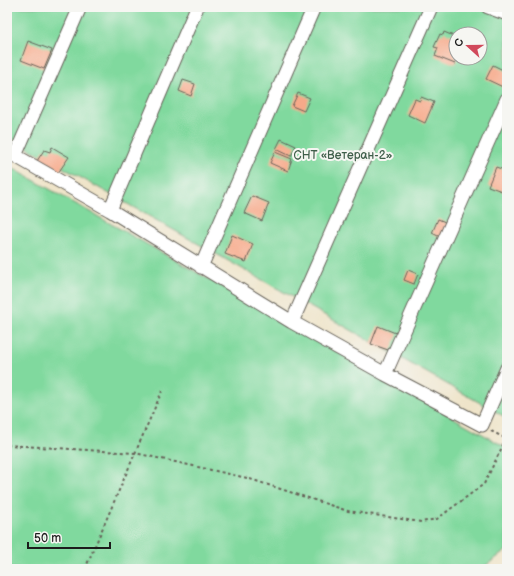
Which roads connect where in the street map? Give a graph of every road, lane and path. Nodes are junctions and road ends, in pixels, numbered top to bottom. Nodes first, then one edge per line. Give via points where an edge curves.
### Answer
1 (80, 7) edge
2 (197, 7) edge
3 (314, 7) edge
4 (431, 7) edge
5 (488, 7) edge
6 (507, 14) edge
7 (507, 99) edge
8 (11, 154) edge
9 (110, 210) junction
10 (201, 267) junction
11 (292, 322) junction
12 (507, 368) edge
13 (385, 374) junction
14 (162, 391) dead end
15 (482, 425) junction
16 (506, 439) edge
17 (7, 445) edge
18 (135, 453) junction
19 (85, 569) edge

1 - 8 street
2 - 9 street
3 - 10 street
4 - 11 street
5 - 6 street
7 - 13 street
8 - 9 street
9 - 10 street
10 - 11 street
11 - 13 street
12 - 15 street
13 - 15 street
14 - 18 path
15 - 16 path
16 - 18 path via 484,484 437,519 421,522 348,510 247,478
17 - 18 path
18 - 19 path

